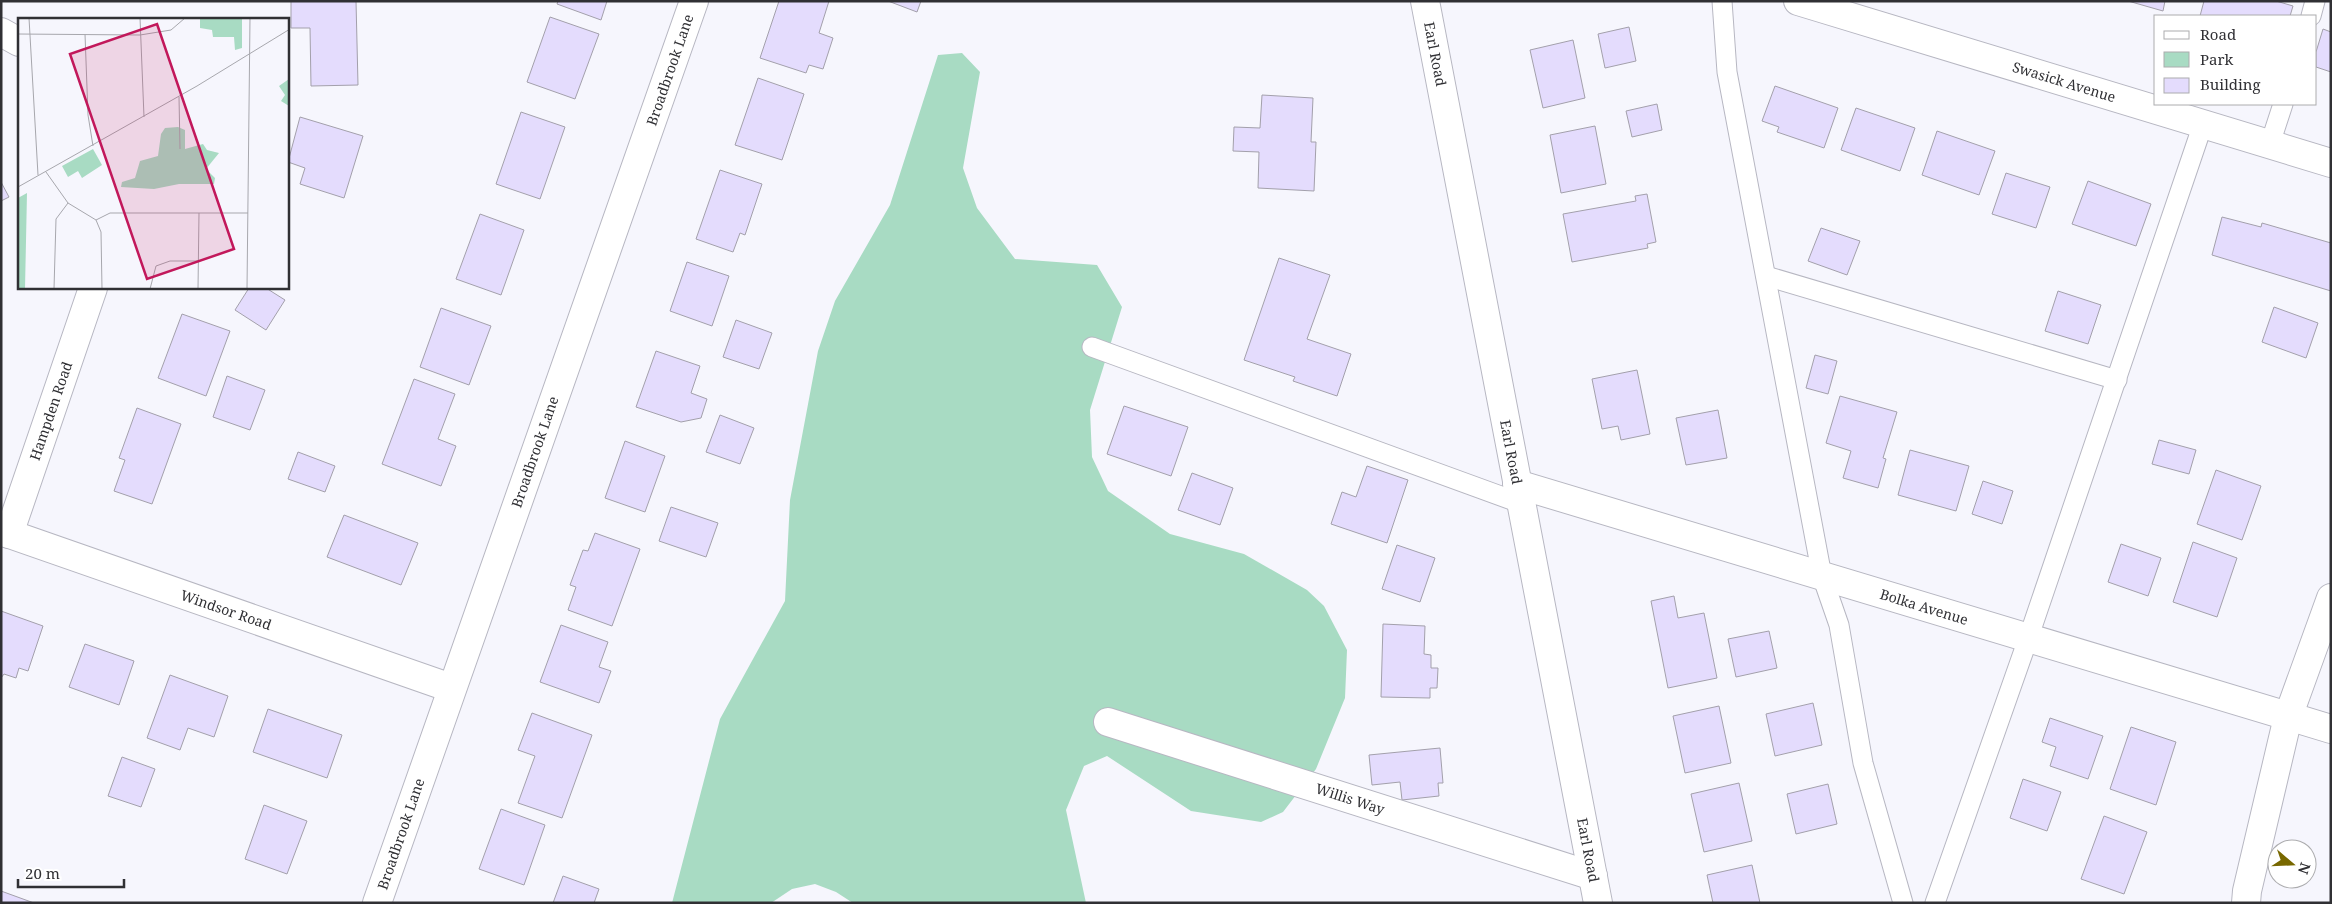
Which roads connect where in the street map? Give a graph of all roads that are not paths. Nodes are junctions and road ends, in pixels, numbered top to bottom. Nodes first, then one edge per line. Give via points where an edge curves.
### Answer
1 (694, 1) edge
2 (1425, 1) edge
3 (1722, 1) edge
4 (1798, 1) edge
5 (2316, 1) edge
6 (2311, 15) edge
7 (1, 32) edge
8 (18, 41) edge
9 (2283, 105) edge
10 (2203, 124) junction
11 (2270, 144) junction
12 (2331, 163) edge
13 (1766, 276) junction
14 (93, 289) edge
15 (1092, 347) dead end
16 (2117, 380) junction
17 (1519, 494) junction
18 (5, 532) edge
19 (1822, 576) junction
20 (2331, 598) edge
21 (2028, 639) junction
22 (451, 688) junction
23 (2288, 717) junction
24 (1108, 722) dead end
25 (2331, 729) edge
26 (1593, 876) junction
27 (377, 903) edge
28 (1598, 903) edge
29 (1903, 903) edge
30 (1935, 903) edge
31 (2246, 903) edge

1 - 22 street, Broadbrook Lane
2 - 17 street, Earl Road
3 - 13 lane via 1728,72
4 - 10 street, Swasick Avenue
5 - 6 lane
7 - 8 street
9 - 11 lane
10 - 11 street, Swasick Avenue
10 - 16 lane
11 - 12 street, Swasick Avenue
13 - 16 lane
13 - 19 lane
14 - 18 street, Hampden Road
15 - 17 lane
16 - 21 lane
17 - 19 street, Bolka Avenue
17 - 26 street, Earl Road
18 - 22 street, Windsor Road
19 - 21 street, Bolka Avenue
19 - 29 lane via 1839,625 1863,763
20 - 23 street
21 - 23 street, Bolka Avenue
21 - 30 lane
22 - 27 street, Broadbrook Lane
23 - 25 street, Bolka Avenue
23 - 31 street
24 - 26 street, Willis Way
26 - 28 street, Earl Road

